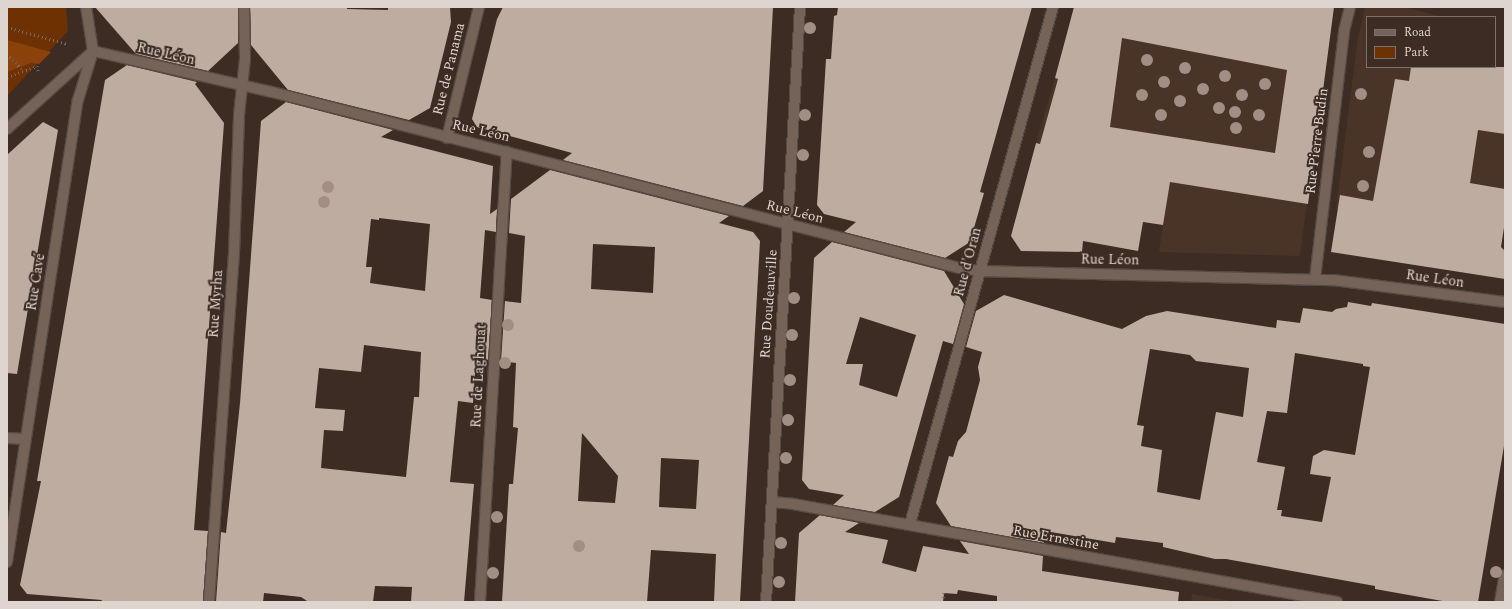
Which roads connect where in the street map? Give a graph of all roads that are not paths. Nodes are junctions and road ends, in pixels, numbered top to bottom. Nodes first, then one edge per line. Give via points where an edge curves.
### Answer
1 (86, 7) edge
2 (244, 7) edge
3 (479, 7) edge
4 (800, 7) edge
5 (1053, 7) edge
6 (1350, 7) edge
7 (92, 51) junction
8 (242, 86) junction
9 (7, 129) edge
10 (447, 138) junction
11 (507, 152) junction
12 (788, 225) junction
13 (980, 271) junction
14 (1315, 279) junction
15 (1505, 302) edge
16 (7, 438) edge
17 (25, 439) junction
18 (772, 502) junction
19 (910, 524) junction
20 (7, 562) edge
21 (1505, 575) edge
22 (209, 602) edge
23 (480, 602) edge
24 (766, 602) edge
25 (1337, 602) edge
26 (1500, 602) edge

1 - 7 street, Rue Cavé
2 - 8 street, Rue Myrha via 245,59
3 - 10 street, Rue de Panama
4 - 12 street, Rue Doudeauville
5 - 13 street, Rue d'Oran
6 - 14 street, Rue Pierre Budin via 1344,31
7 - 8 street, Rue Léon
7 - 9 street
7 - 17 street, Rue Cavé via 78,100
8 - 10 street, Rue Léon
8 - 22 street, Rue Myrha via 234,253
10 - 11 street, Rue Léon
11 - 12 street, Rue Léon
11 - 23 street, Rue de Laghouat
12 - 13 street, Rue Léon
12 - 18 street, Rue Doudeauville
13 - 14 street, Rue Léon
13 - 19 street, Rue d'Oran
14 - 15 street, Rue Léon
16 - 17 street
17 - 20 street, Rue Cavé
18 - 19 street, Rue Ernestine
18 - 24 street, Rue Doudeauville
19 - 25 street, Rue Ernestine
21 - 26 street

